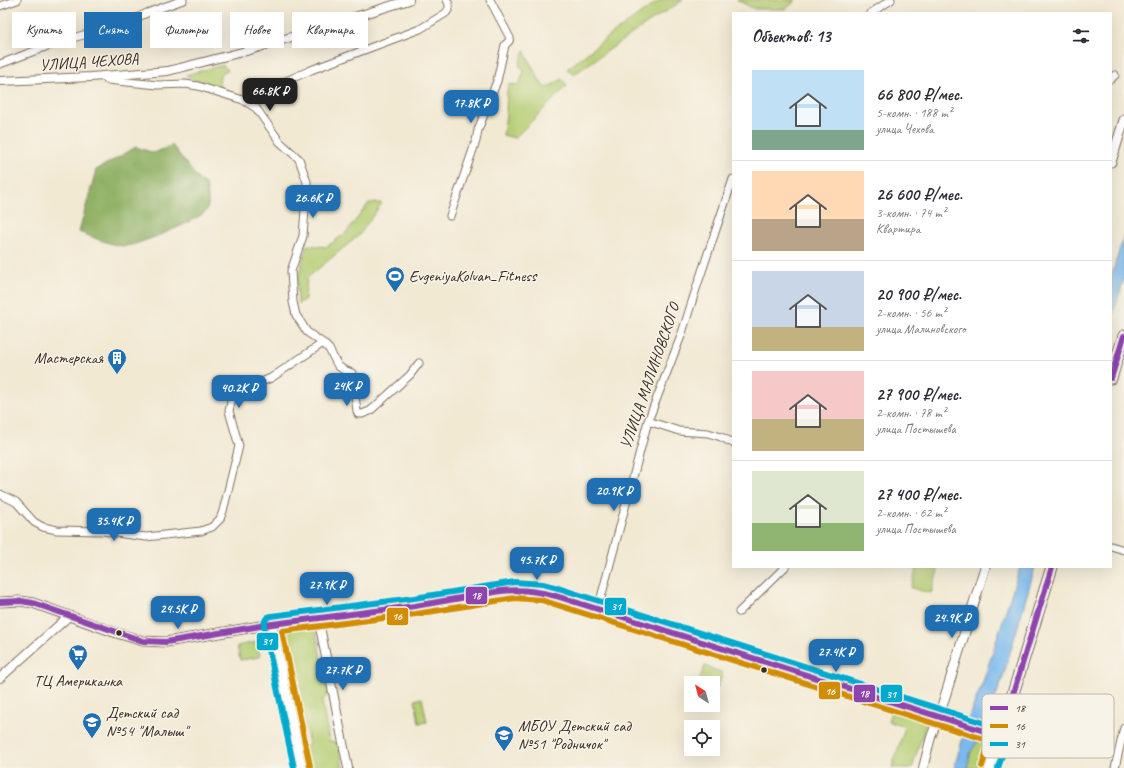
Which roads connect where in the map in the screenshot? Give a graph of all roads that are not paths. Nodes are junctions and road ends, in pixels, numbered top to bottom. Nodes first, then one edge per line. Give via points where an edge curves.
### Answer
1 (17, 0) edge
2 (183, 0) edge
3 (409, 0) edge
4 (447, 0) edge
5 (490, 0) edge
6 (891, 0) edge
7 (0, 6) edge
8 (873, 12) edge
9 (0, 64) edge
10 (103, 76) junction
11 (0, 80) edge
12 (243, 100) junction
13 (1124, 120) edge
14 (1112, 159) edge
15 (732, 182) edge
16 (450, 216) dead end
17 (1124, 336) edge
18 (323, 343) junction
19 (419, 363) dead end
20 (1112, 375) edge
21 (648, 421) junction
22 (732, 442) edge
23 (0, 494) edge
24 (1112, 546) edge
25 (1124, 550) edge
26 (784, 568) edge
27 (985, 568) edge
28 (1052, 568) edge
29 (1056, 568) edge
30 (1048, 580) junction
31 (0, 602) edge
32 (598, 609) junction
33 (738, 612) dead end
34 (69, 616) junction
35 (318, 618) junction
36 (272, 624) junction
37 (0, 678) edge
38 (1013, 694) edge
39 (939, 716) junction
40 (1124, 728) edge
41 (982, 730) edge
42 (993, 758) edge
43 (302, 768) edge
44 (348, 768) edge
45 (923, 768) edge
46 (990, 768) edge
47 (1115, 768) edge

1 - 7 street
2 - 9 street via 130,21 60,41
3 - 10 street, УЛИЦА ЧЕХОВА via 221,58 168,71
4 - 12 street via 449,9 446,13 420,29 311,70
5 - 16 street via 510,38
6 - 8 street
10 - 11 street, УЛИЦА ЧЕХОВА
10 - 12 street via 107,80 198,86
12 - 18 street via 256,108 280,142 299,159 307,182 303,236 291,271 292,302 296,315 307,332
13 - 14 main road
15 - 21 street, УЛИЦА МАЛИНОВСКОГО via 681,336
17 - 20 main road
18 - 19 street via 338,366 352,373 358,414 370,411
18 - 23 street via 271,378 234,397 229,411 239,446 223,510 220,519 212,527 201,531 146,537 102,531 58,530 34,522 16,502
21 - 22 street via 679,431 721,436
21 - 32 street, УЛИЦА МАЛИНОВСКОГО
24 - 25 street
26 - 33 street
27 - 39 main road
28 - 30 main road
29 - 30 street
30 - 38 main road
31 - 34 main road via 21,601
32 - 35 main road via 542,592 515,590
32 - 39 main road
34 - 36 main road via 143,641 154,642 184,640
34 - 37 street
35 - 36 main road
35 - 44 street
36 - 43 street
39 - 41 main road
39 - 45 street
40 - 47 street
42 - 46 main road

